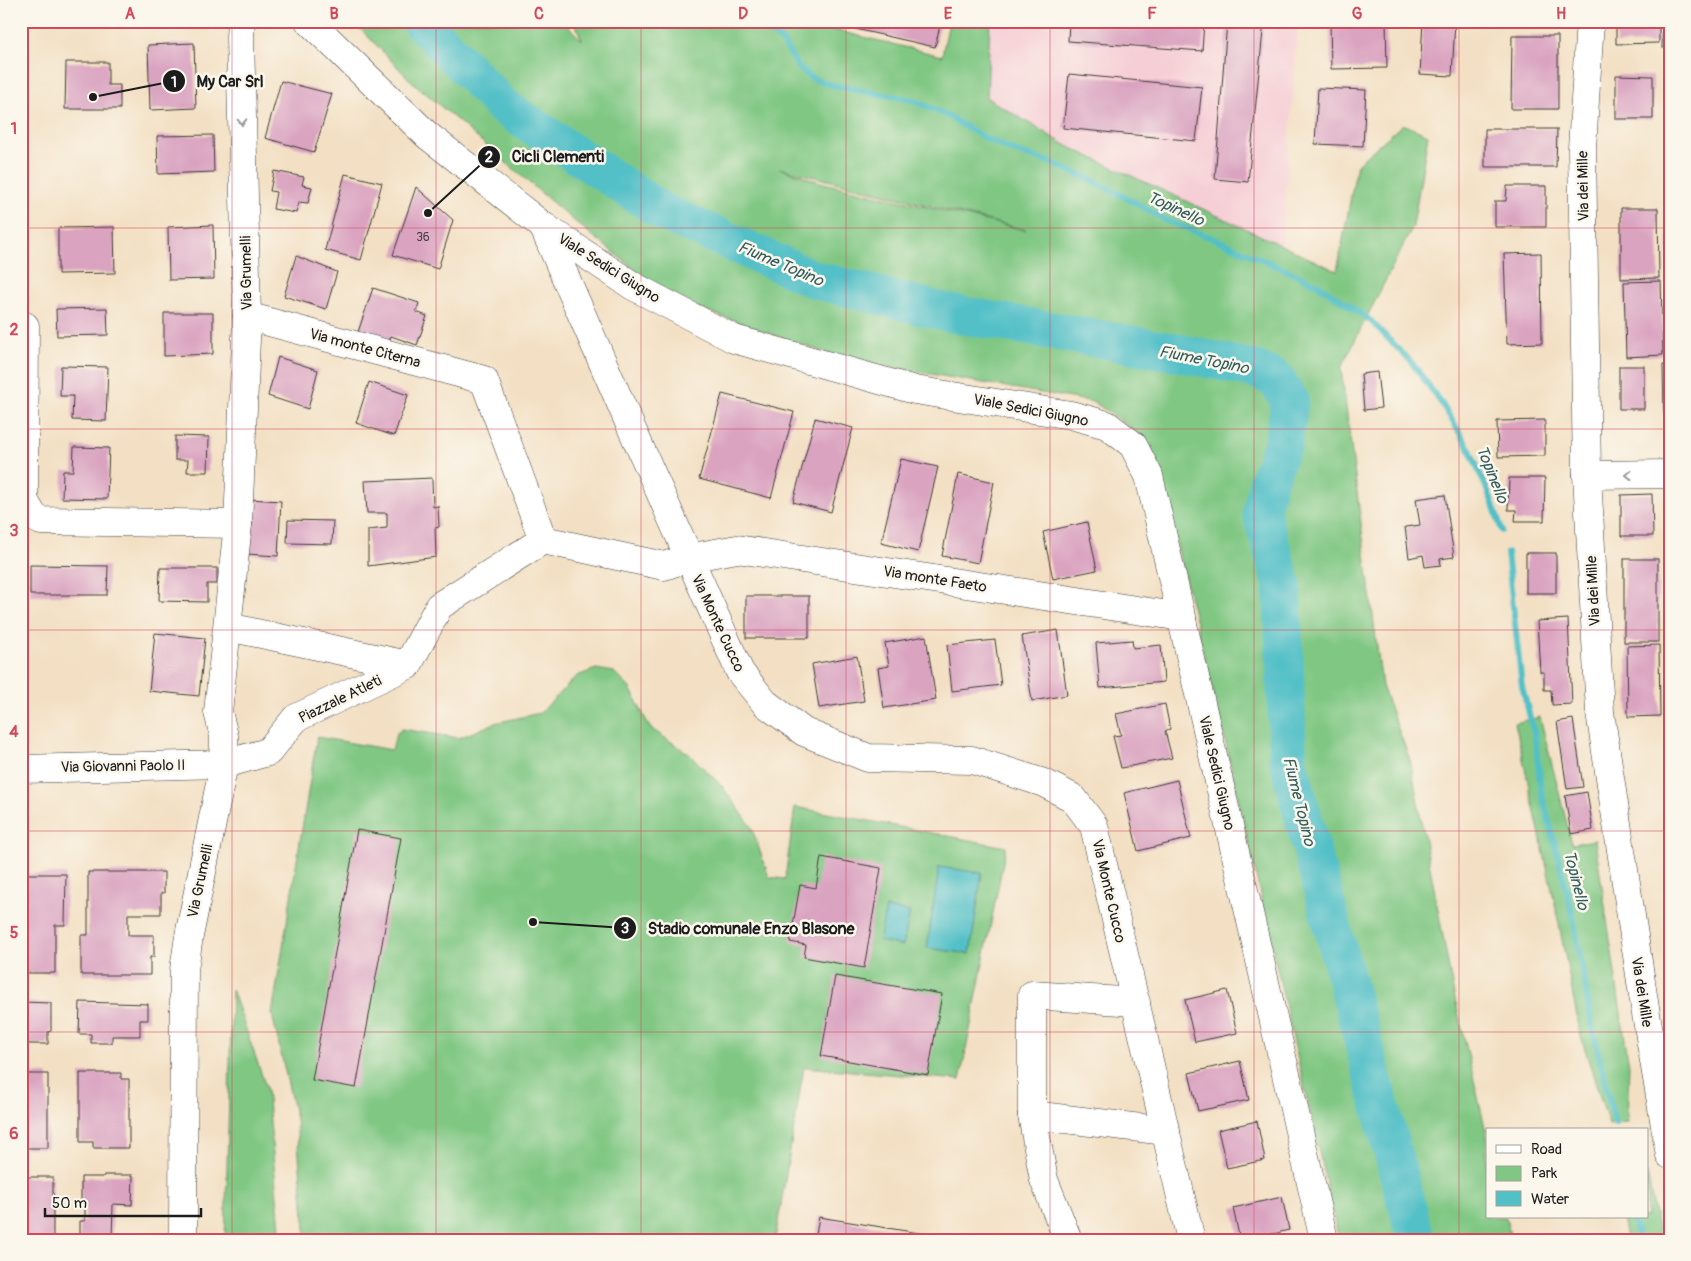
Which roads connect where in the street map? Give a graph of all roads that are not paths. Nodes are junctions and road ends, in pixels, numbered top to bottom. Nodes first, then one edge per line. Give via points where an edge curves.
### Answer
1 (242, 21) edge
2 (309, 21) edge
3 (1590, 21) edge
4 (544, 226) junction
5 (247, 316) junction
6 (25, 326) dead end
7 (1670, 474) edge
8 (1587, 475) junction
9 (238, 524) junction
10 (543, 540) junction
11 (688, 558) junction
12 (1182, 617) junction
13 (228, 627) junction
14 (408, 665) junction
15 (224, 764) junction
16 (21, 769) edge
17 (1136, 1002) junction
18 (1032, 1115) junction
19 (1166, 1131) junction
20 (1670, 1155) edge
21 (183, 1240) edge
22 (1068, 1240) edge
23 (1191, 1240) edge
24 (1324, 1240) edge

1 -> 5 street, Via Grumelli
2 - 4 street, Viale Sedici Giugno via 427,135
3 - 8 street, Via dei Mille via 1582,148
4 - 11 street, Via Monte Cucco
4 - 12 street, Viale Sedici Giugno via 633,286 734,339 915,390 1071,415 1107,425 1132,445 1149,476
5 - 9 street, Via Grumelli
5 - 10 street, Via monte Citerna via 484,380
6 - 9 street via 24,500 34,517 41,521
7 -> 8 street
8 - 20 street, Via dei Mille via 1600,712 1644,1008
9 - 13 street, Via Grumelli
10 - 11 street via 664,566
10 - 14 street via 439,606
11 - 12 street, Via monte Faeto via 737,549
11 - 17 street, Via Monte Cucco via 740,672 765,703 804,732 868,758 972,760 1044,783 1073,798 1094,826
12 - 24 street, Viale Sedici Giugno
13 - 14 street, Piazzale Atleti
13 - 15 street, Via Grumelli via 218,712 224,736
14 - 15 street, Piazzale Atleti via 296,718 268,752
15 - 16 street, Via Giovanni Paolo II
15 - 21 street, Via Grumelli via 184,970
17 - 18 street via 1032,995
17 - 19 street, Via Monte Cucco
18 - 19 street
18 - 22 street via 1044,1180
19 - 23 street, Via Monte Cucco

